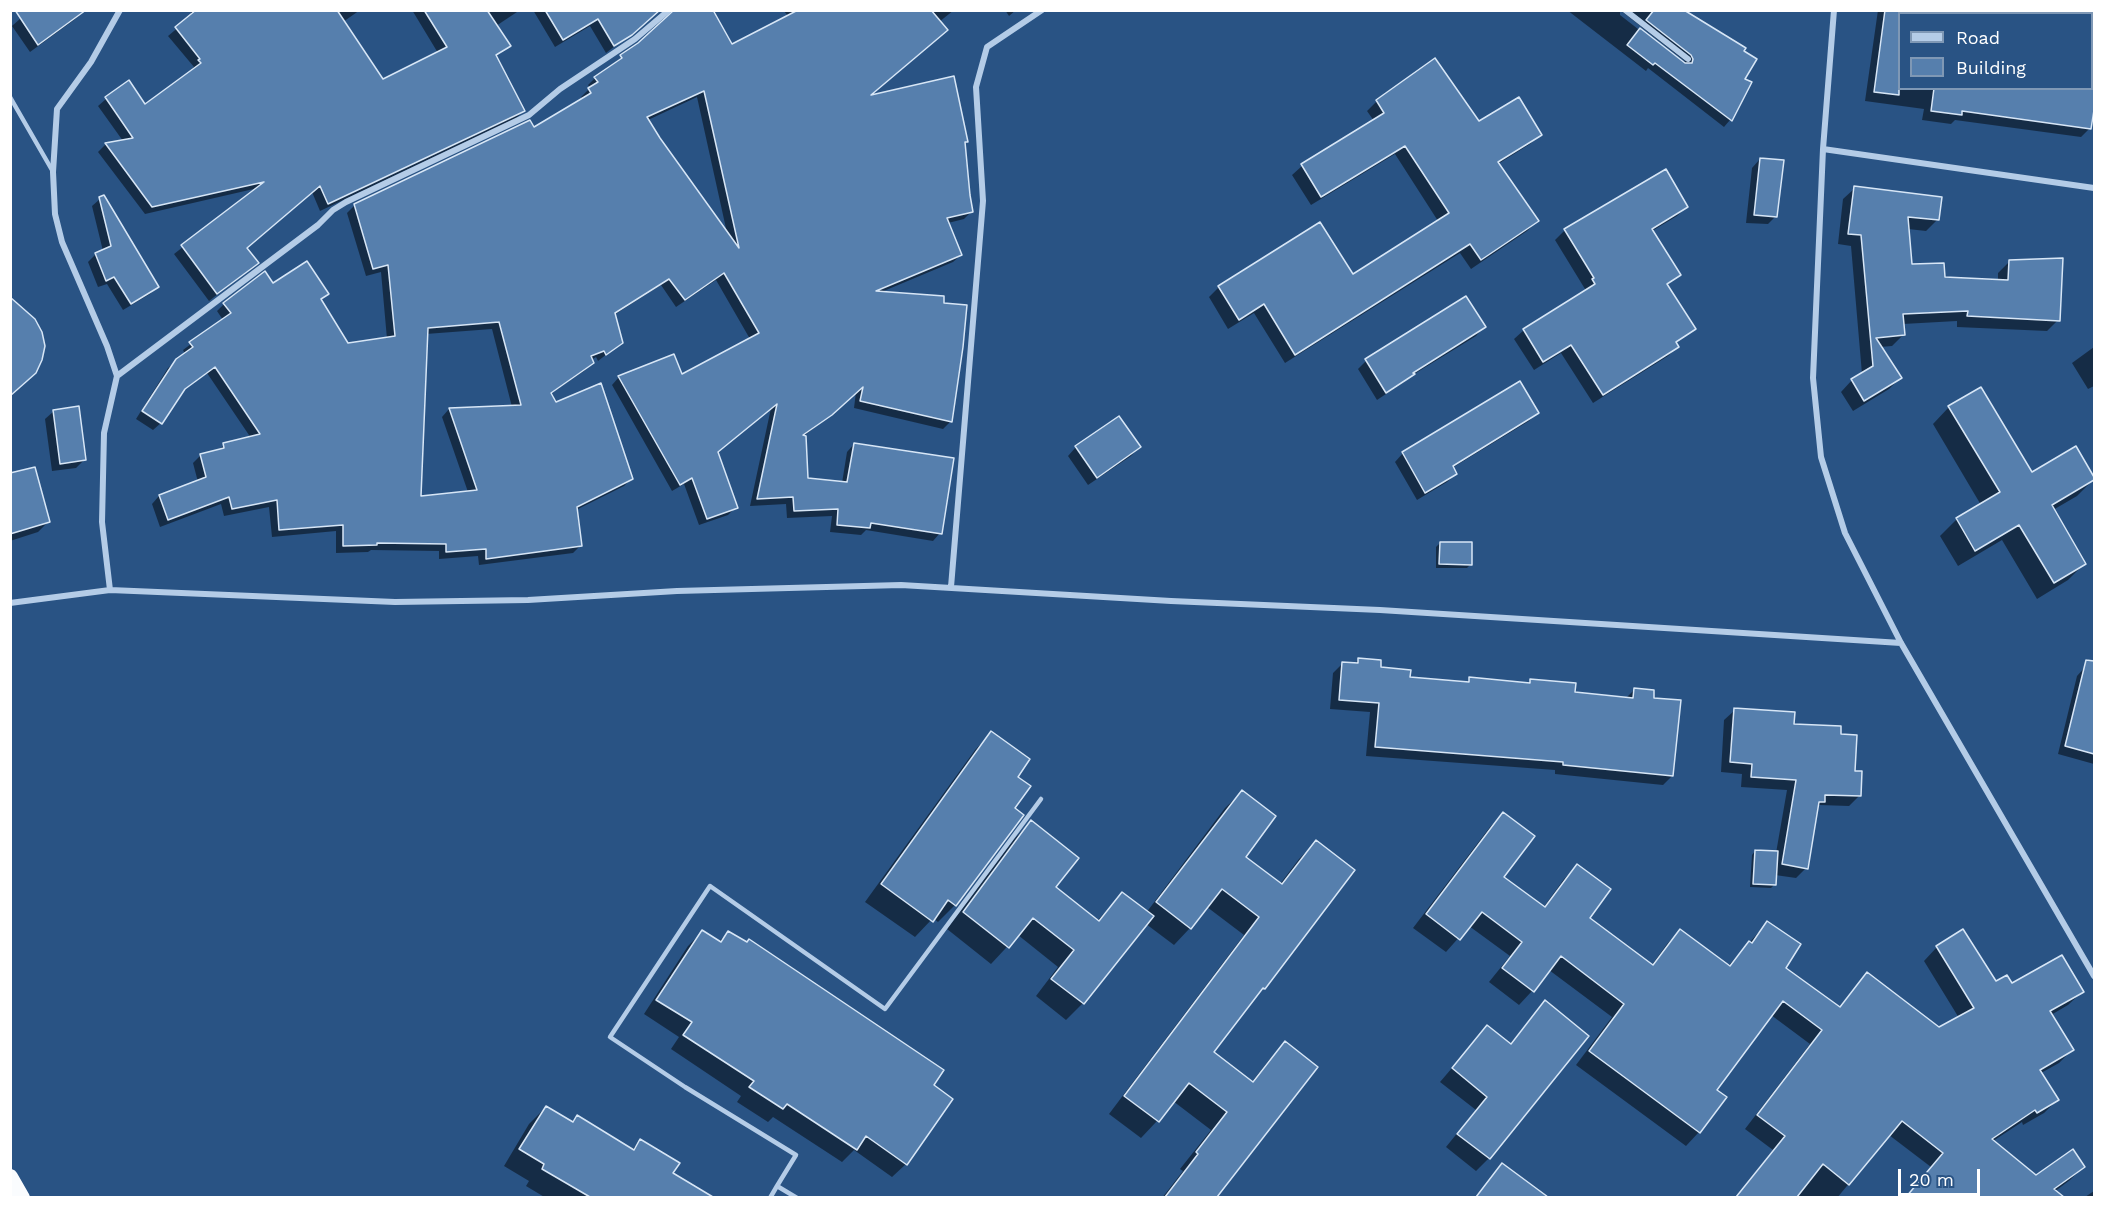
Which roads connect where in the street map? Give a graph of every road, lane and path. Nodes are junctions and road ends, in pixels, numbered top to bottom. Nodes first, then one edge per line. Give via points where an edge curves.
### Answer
1 (120, 10) edge
2 (669, 10) edge
3 (1042, 10) edge
4 (1625, 10) edge
5 (1834, 10) edge
6 (1688, 59) dead end
7 (10, 97) edge
8 (1823, 149) junction
9 (53, 172) junction
10 (2094, 188) edge
11 (117, 376) junction
12 (951, 587) junction
13 (110, 590) junction
14 (10, 603) edge
15 (1901, 643) junction
16 (1041, 800) dead end
17 (2094, 976) edge
18 (10, 1177) edge
19 (777, 1186) junction
20 (22, 1197) edge
21 (770, 1197) edge
22 (797, 1197) edge

1 - 9 street via 91,62 57,109
2 - 11 street via 529,115 333,210
3 - 12 street via 987,47 976,87 983,201
4 - 6 street
5 - 8 street
7 - 9 lane
8 - 10 street
8 - 15 street via 1813,378 1821,457 1845,533
9 - 11 street via 55,214 62,242
11 - 13 street via 104,433 102,522
12 - 13 street via 677,591 528,600 395,602
12 - 15 street
13 - 14 street
15 - 17 street
16 - 19 lane via 885,1009 710,886 610,1037 796,1155
18 - 20 highway
19 - 21 lane
19 - 22 lane

